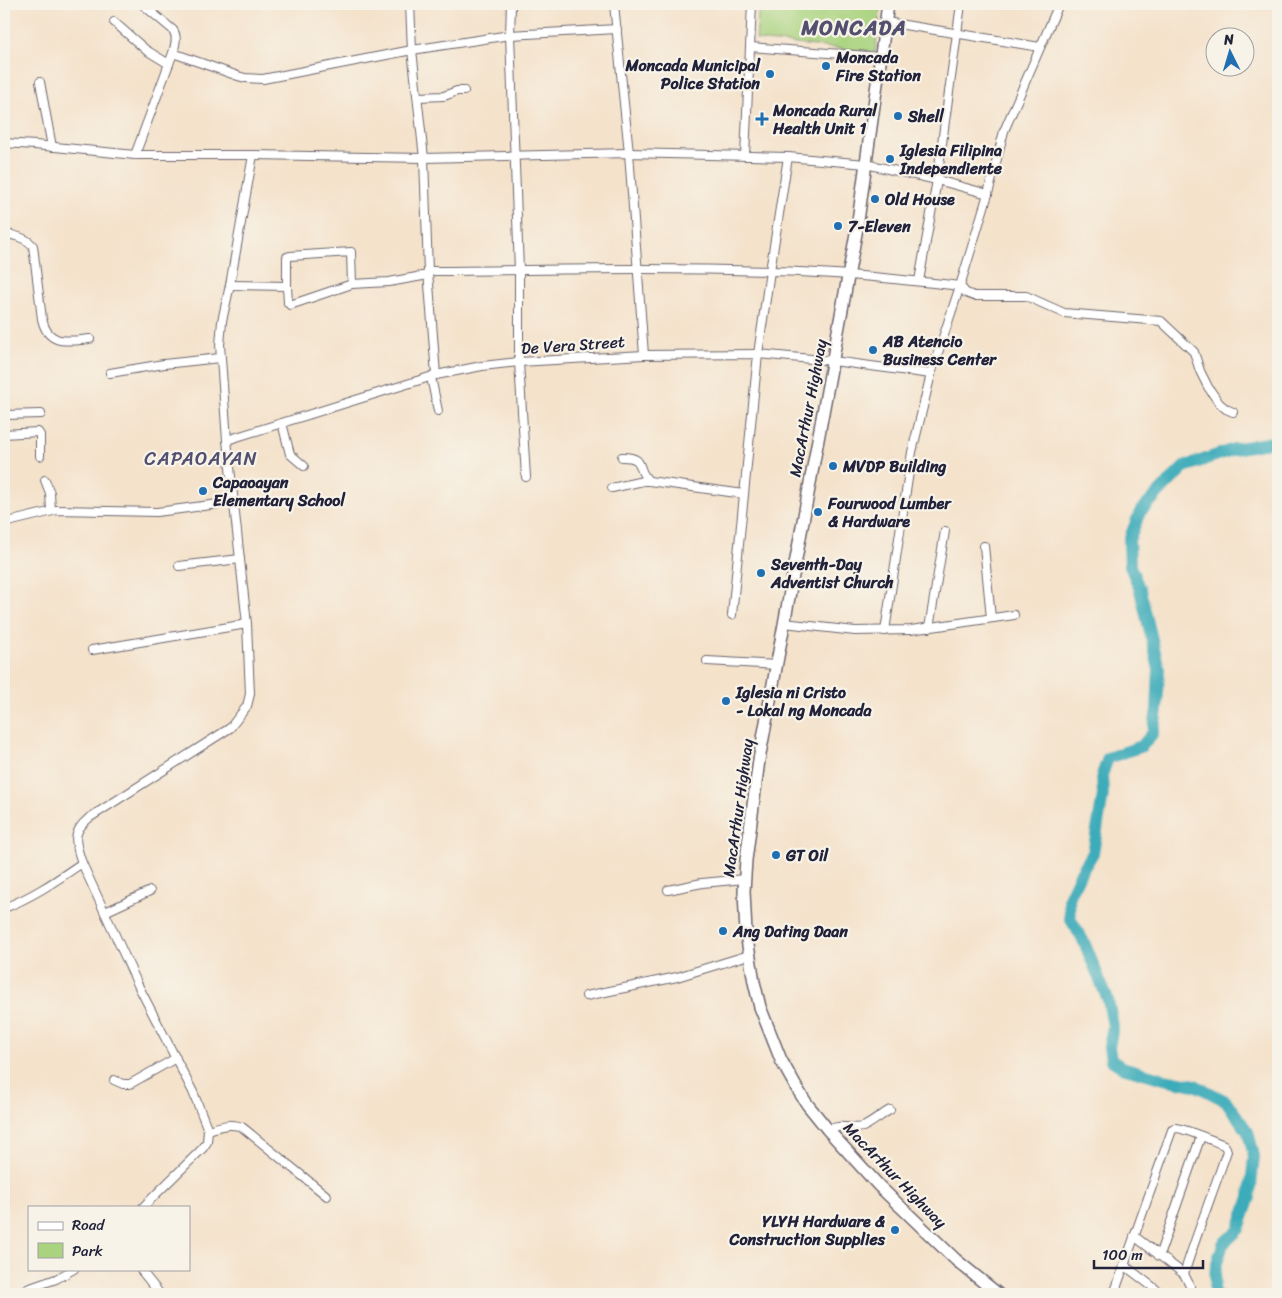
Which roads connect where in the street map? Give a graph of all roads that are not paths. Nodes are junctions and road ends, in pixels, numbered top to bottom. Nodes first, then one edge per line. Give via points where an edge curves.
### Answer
1 (142, 4) edge
2 (410, 4) edge
3 (511, 4) edge
4 (614, 4) edge
5 (752, 4) edge
6 (888, 4) edge
7 (961, 4) edge
8 (1059, 4) edge
9 (114, 22) dead end
10 (886, 22) junction
11 (617, 28) junction
12 (957, 34) junction
13 (510, 35) junction
14 (750, 47) junction
15 (1040, 47) junction
16 (412, 50) junction
17 (173, 53) junction
18 (881, 57) junction
19 (169, 64) junction
20 (40, 82) dead end
21 (464, 91) dead end
22 (418, 97) junction
23 (4, 143) edge
24 (52, 147) junction
25 (629, 154) junction
26 (135, 155) junction
27 (253, 155) junction
28 (516, 156) junction
29 (745, 156) junction
30 (788, 157) junction
31 (424, 158) junction
32 (866, 164) junction
33 (937, 180) junction
34 (988, 194) junction
35 (4, 233) edge
36 (638, 268) junction
37 (519, 270) junction
38 (770, 270) junction
39 (428, 273) junction
40 (848, 276) junction
41 (919, 281) junction
42 (352, 284) junction
43 (230, 285) junction
44 (287, 286) junction
45 (960, 286) junction
46 (90, 340) dead end
47 (758, 354) junction
48 (644, 355) junction
49 (220, 358) junction
50 (833, 361) junction
51 (519, 362) junction
52 (110, 372) dead end
53 (931, 374) junction
54 (434, 376) junction
55 (438, 411) dead end
56 (1233, 412) dead end
57 (41, 414) dead end
58 (4, 415) edge
59 (282, 422) junction
60 (4, 434) edge
61 (227, 440) junction
62 (40, 456) dead end
63 (622, 457) dead end
64 (304, 466) dead end
65 (526, 477) dead end
66 (45, 480) dead end
67 (649, 481) junction
68 (612, 488) dead end
69 (744, 494) junction
70 (234, 502) junction
71 (51, 511) junction
72 (4, 523) edge
73 (945, 531) dead end
74 (984, 546) dead end
75 (240, 559) junction
76 (179, 566) dead end
77 (732, 615) dead end
78 (1014, 615) dead end
79 (992, 618) junction
80 (784, 623) junction
81 (247, 624) junction
82 (928, 628) junction
83 (885, 631) junction
84 (92, 650) dead end
85 (707, 662) dead end
86 (777, 665) junction
87 (82, 863) junction
88 (745, 879) junction
89 (668, 890) dead end
90 (150, 891) dead end
91 (4, 908) edge
92 (105, 912) junction
93 (749, 955) junction
94 (586, 996) dead end
95 (176, 1058) junction
96 (114, 1080) dead end
97 (890, 1110) dead end
98 (208, 1130) junction
99 (828, 1130) junction
100 (1201, 1136) junction
101 (327, 1196) dead end
102 (144, 1206) edge
103 (1134, 1236) junction
104 (1160, 1256) junction
105 (1124, 1265) junction
106 (72, 1270) edge
107 (141, 1270) edge
108 (1184, 1274) junction
109 (1115, 1293) edge
110 (13, 1294) edge
111 (160, 1294) edge
112 (998, 1294) edge
113 (1162, 1294) edge
114 (1191, 1294) edge

1 - 17 street via 176,34
2 - 16 street
3 - 13 street
4 - 11 street
5 - 14 street
6 - 10 highway, MacArthur Highway
7 - 12 street
8 - 15 street
9 - 19 street via 146,50
10 - 12 street
10 - 18 highway, MacArthur Highway
11 - 13 street
11 - 25 street
12 - 15 street
12 - 33 street
13 - 16 street
13 - 28 street
14 - 18 street
14 - 29 street
15 - 34 street via 1004,131
16 - 17 street via 263,79 238,76
16 - 22 street
17 - 19 street
18 - 32 highway, MacArthur Highway
19 - 26 street
20 - 24 street
21 - 22 street
22 - 31 street
23 - 24 street
24 - 26 street
25 - 28 street
25 - 29 street
25 - 36 street
26 - 27 street
27 - 31 street
27 - 43 street
28 - 31 street
28 - 37 street
29 - 30 street
30 - 32 street
30 - 38 street
31 - 39 street
32 - 33 street
32 - 40 highway, MacArthur Highway
33 - 34 street
33 - 41 street
34 - 45 street
35 - 46 street via 25,239 33,246 42,319 48,334 62,341
36 - 37 street
36 - 38 street
36 - 48 street
37 - 39 street
37 - 51 street
38 - 40 street
38 - 47 street
39 - 42 street via 389,282
39 - 54 street
40 - 41 street
40 - 50 highway, MacArthur Highway
41 - 45 street
42 - 44 street via 290,305
42 - 44 street via 352,252 349,251 287,257
43 - 44 street
43 - 49 street via 222,321
45 - 53 street
45 - 56 street via 974,296 1026,296 1064,314 1161,321 1194,352 1208,388 1219,403
47 - 48 street, De Vera Street
47 - 50 street, De Vera Street
47 - 69 street
48 - 51 street, De Vera Street
49 - 52 street
49 - 61 street
50 - 53 street, De Vera Street
50 - 80 highway, MacArthur Highway
51 - 54 street, De Vera Street
51 - 65 street
53 - 83 street via 912,452
54 - 55 street
54 - 59 street, De Vera Street
57 - 58 street
59 - 61 street, De Vera Street
59 - 64 street via 290,454
60 - 62 street via 38,432
61 - 70 street
63 - 67 street via 631,457 639,462
66 - 71 street
67 - 68 street
67 - 69 street
69 - 77 street
70 - 71 street via 156,512
70 - 75 street
71 - 72 street
73 - 82 street
74 - 79 street
75 - 76 street
75 - 81 street
78 - 79 street
79 - 82 street
80 - 83 street
80 - 86 highway, MacArthur Highway
81 - 84 street
81 - 87 street via 250,694 244,711 230,728 82,824 75,841
82 - 83 street
85 - 86 street
86 - 88 highway, MacArthur Highway via 759,760
87 - 91 street via 43,890
87 - 92 street
88 - 89 street
88 - 93 highway, MacArthur Highway
90 - 92 street
92 - 95 street
93 - 94 street via 677,977
93 - 99 highway, MacArthur Highway via 760,1007 781,1060
95 - 96 street via 130,1084
95 - 98 street
97 - 99 street via 866,1126 841,1126
98 - 101 street via 226,1124 237,1125
98 - 102 street via 203,1148
99 - 112 highway, MacArthur Highway via 879,1186 956,1260
100 - 103 street via 1179,1128 1172,1130
100 - 104 street
100 - 108 street via 1224,1145 1227,1151
103 - 104 street
103 - 105 street
104 - 108 street
105 - 109 street
105 - 113 street
106 - 110 street
107 - 111 street
108 - 114 street

